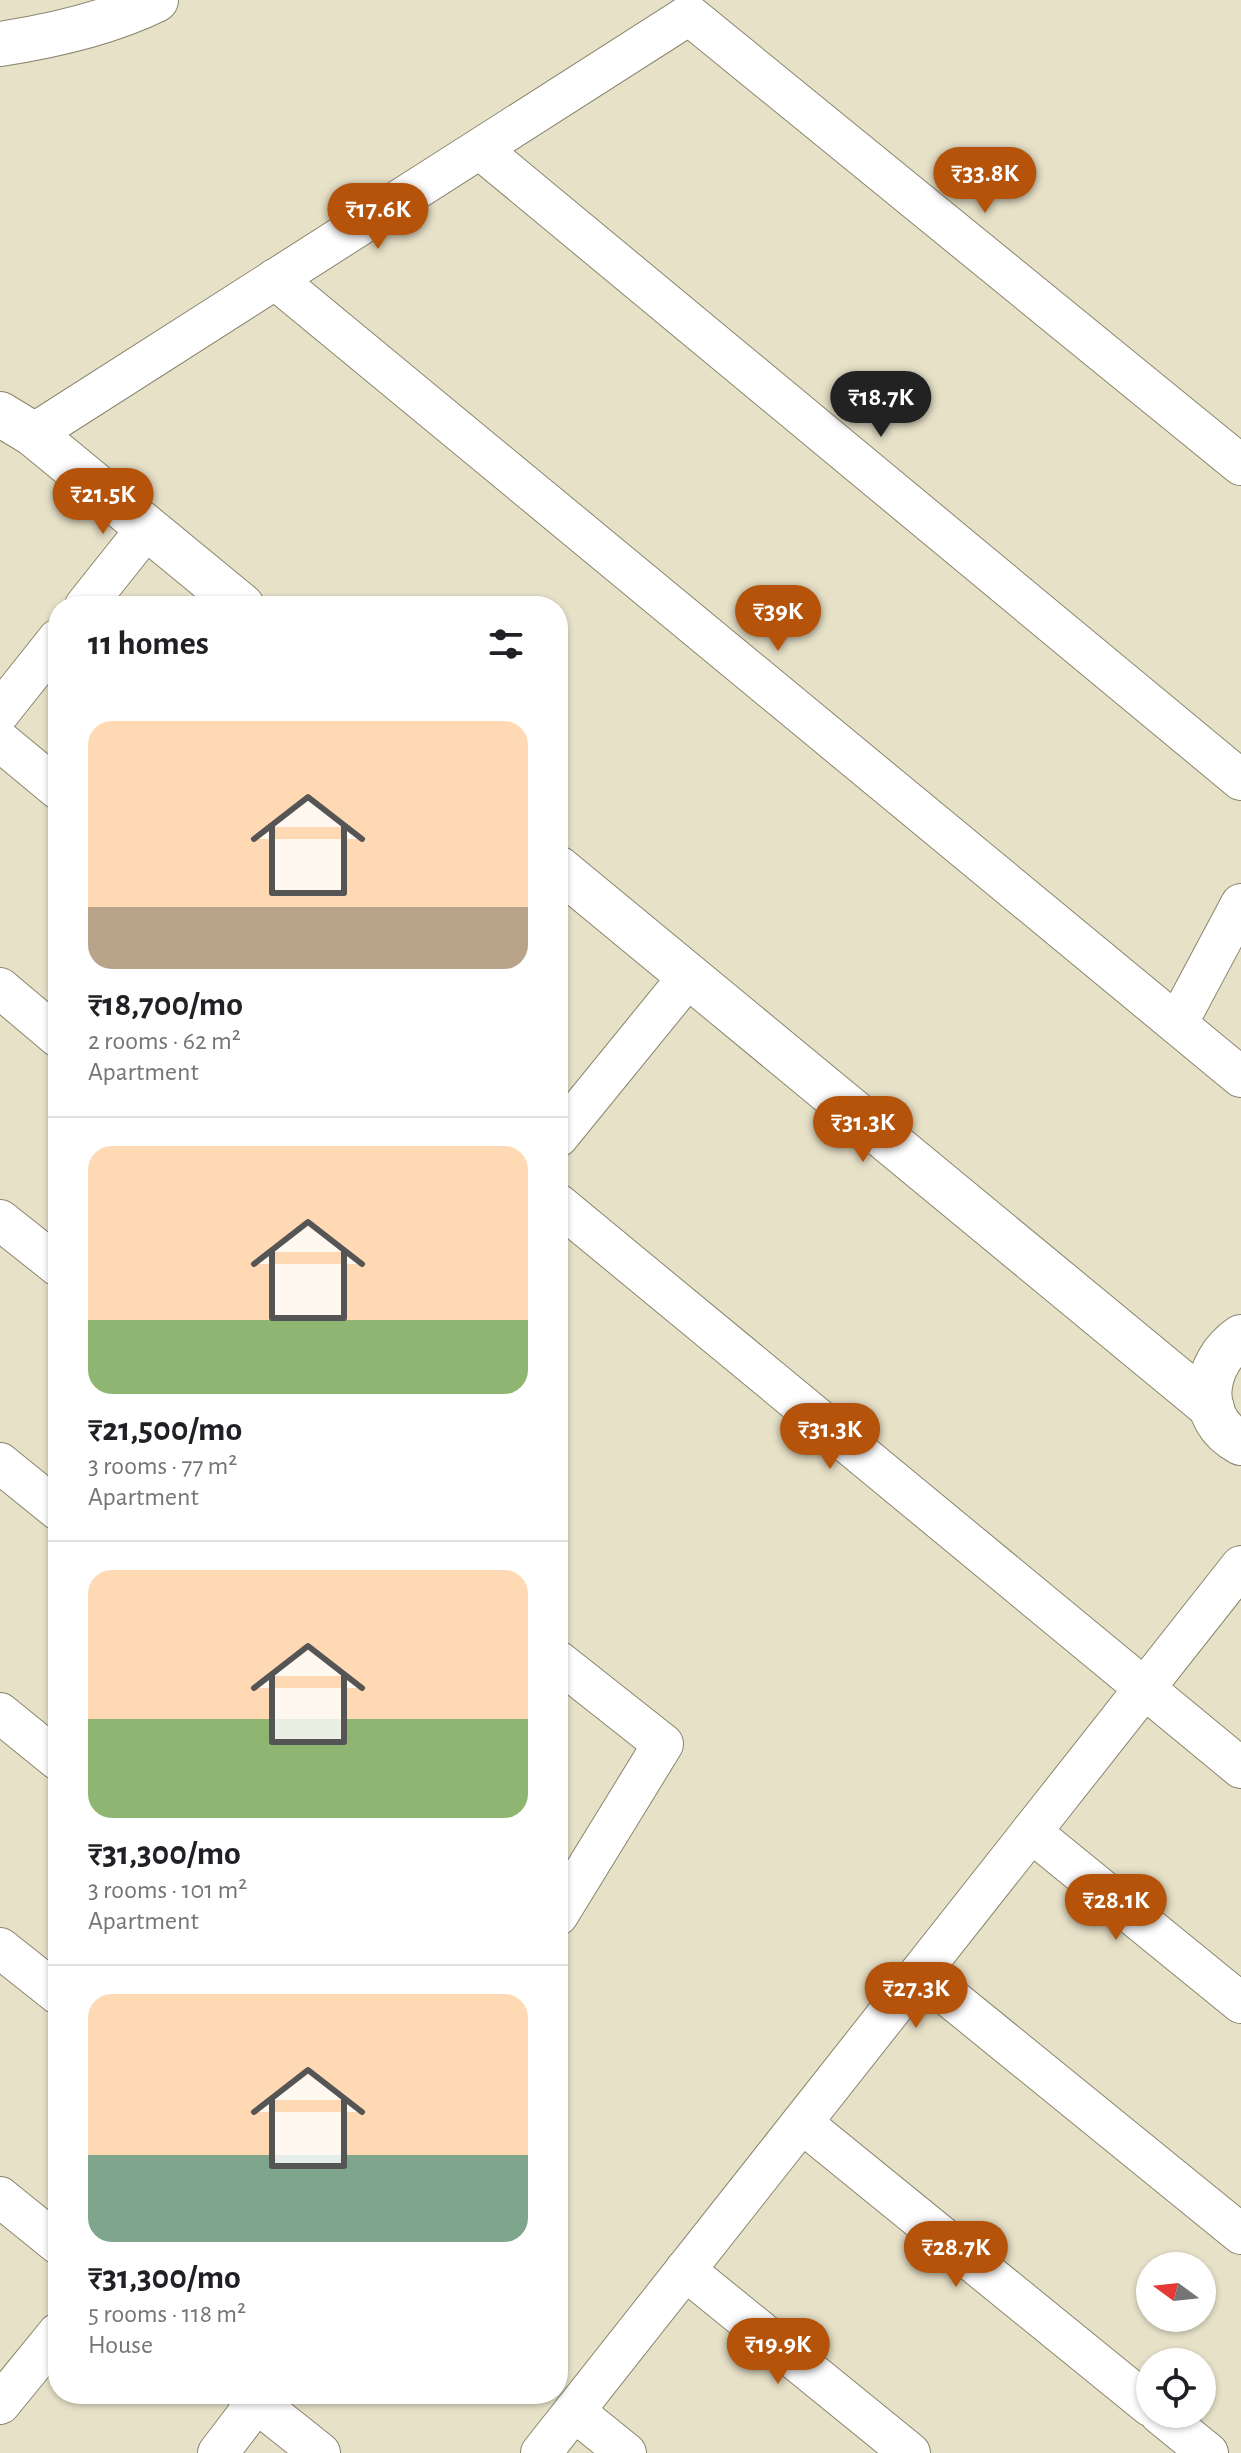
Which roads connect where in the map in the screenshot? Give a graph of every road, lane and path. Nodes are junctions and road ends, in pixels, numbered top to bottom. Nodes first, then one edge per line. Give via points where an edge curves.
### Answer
1 (156, 0) edge
2 (103, 8) edge
3 (0, 44) edge
4 (480, 149) junction
5 (275, 279) junction
6 (16, 424) edge
7 (1241, 465) edge
8 (147, 528) junction
9 (93, 596) edge
10 (230, 596) edge
11 (48, 652) edge
12 (0, 712) edge
13 (0, 741) edge
14 (1241, 780) edge
15 (48, 781) edge
16 (568, 876) edge
17 (1241, 904) edge
18 (689, 976) junction
19 (0, 988) edge
20 (1177, 1024) junction
21 (48, 1029) edge
22 (1241, 1077) edge
23 (568, 1125) edge
24 (568, 1212) edge
25 (0, 1220) edge
26 (48, 1258) edge
27 (1241, 1337) edge
28 (1212, 1408) junction
29 (1241, 1443) edge
30 (0, 1463) edge
31 (48, 1502) edge
32 (1241, 1566) edge
33 (568, 1669) edge
34 (1144, 1689) junction
35 (0, 1713) edge
36 (48, 1752) edge
37 (1241, 1768) edge
38 (1031, 1832) junction
39 (568, 1898) edge
40 (0, 1948) edge
41 (920, 1973) junction
42 (48, 1986) edge
43 (1241, 2003) edge
44 (802, 2123) junction
45 (0, 2197) edge
46 (1241, 2234) edge
47 (48, 2236) edge
48 (685, 2270) junction
49 (48, 2345) edge
50 (1136, 2395) edge
51 (0, 2404) edge
52 (250, 2404) edge
53 (263, 2404) edge
54 (574, 2411) junction
55 (1177, 2428) edge
56 (218, 2453) edge
57 (320, 2453) edge
58 (541, 2453) edge
59 (626, 2453) edge
60 (910, 2453) edge
61 (1208, 2453) edge

1 - 2 street
2 - 3 street via 38,38
4 - 5 street
4 - 7 street via 689,15
4 - 14 street
5 - 6 street
5 - 20 street
6 - 8 street
8 - 9 street
8 - 10 street
11 - 12 street
13 - 15 street
16 - 18 street
17 - 20 street
18 - 23 street
18 - 28 street
19 - 21 street
20 - 22 street
24 - 34 street
25 - 26 street
27 - 28 street via 1227,1346 1209,1379
28 - 29 street via 1223,1430
30 - 31 street
32 - 34 street
33 - 39 street via 663,1744
34 - 37 street
34 - 38 street
35 - 36 street
38 - 41 street
38 - 43 street
40 - 42 street
41 - 44 street
41 - 46 street
44 - 48 street
44 - 50 street
45 - 47 street
48 - 54 street
48 - 60 street
49 - 51 street
52 - 56 street
53 - 57 street
54 - 58 street
54 - 59 street
55 - 61 street

